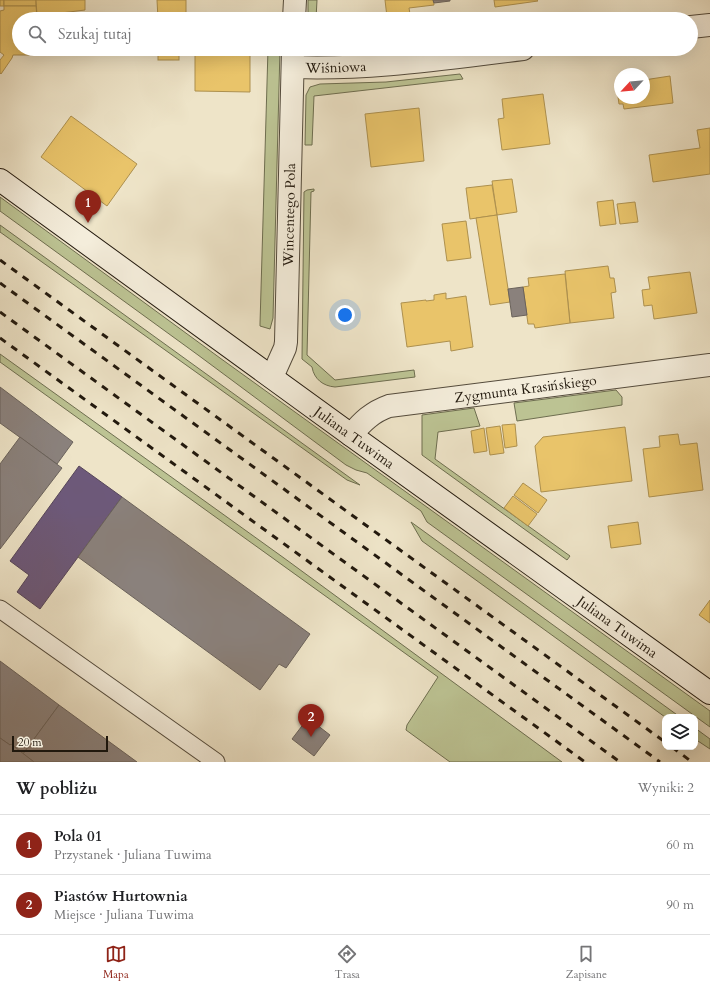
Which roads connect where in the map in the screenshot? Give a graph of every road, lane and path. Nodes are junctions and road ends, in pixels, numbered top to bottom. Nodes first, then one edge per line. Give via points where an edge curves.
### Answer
1 (295, 0) edge
2 (294, 12) edge
3 (710, 25) edge
4 (698, 26) edge
5 (465, 56) edge
6 (293, 58) edge
7 (0, 180) edge
8 (710, 365) edge
9 (272, 377) junction
10 (352, 436) junction
11 (0, 609) edge
12 (710, 693) edge
13 (216, 762) edge

1 - 2 street
3 - 4 street
5 - 6 street, Wiśniowa via 383,66 313,68
6 - 9 street, Wincentego Pola via 286,342
7 - 9 street, Juliana Tuwima
8 - 10 street, Zygmunta Krasińskiego via 389,406 367,418
9 - 10 street, Juliana Tuwima
10 - 12 street, Juliana Tuwima
11 - 13 lane

